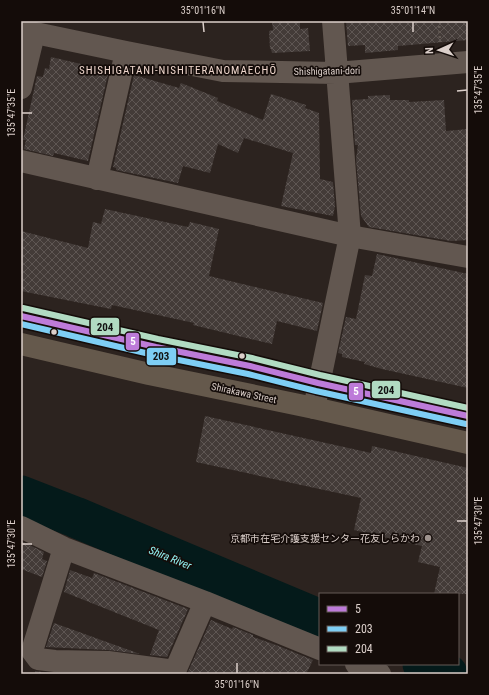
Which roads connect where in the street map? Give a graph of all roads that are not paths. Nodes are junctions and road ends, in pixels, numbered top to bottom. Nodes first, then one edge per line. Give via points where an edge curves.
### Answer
1 (333, 21) edge
2 (28, 32) edge
3 (126, 52) junction
4 (468, 62) edge
5 (336, 73) junction
6 (21, 88) edge
7 (21, 161) edge
8 (97, 178) junction
9 (350, 236) junction
10 (468, 257) edge
11 (21, 316) edge
12 (21, 344) edge
13 (318, 383) junction
14 (314, 408) junction
15 (468, 416) edge
16 (468, 443) edge
17 (21, 527) edge
18 (64, 548) junction
19 (205, 602) junction
20 (319, 649) edge
21 (358, 665) edge
22 (380, 674) edge

1 - 5 street
2 - 3 street, Shishigatani-dori
2 - 6 street
3 - 5 street, Shishigatani-dori via 224,71
3 - 8 street
4 - 5 street, Shishigatani-dori
5 - 9 street
7 - 8 street
8 - 9 street
9 - 10 street
9 - 13 street
11 - 13 main road
12 - 14 main road, Shirakawa Street
13 - 14 street
13 - 15 main road
14 - 16 main road, Shirakawa Street
17 - 18 street
18 - 19 street
18 - 19 street via 32,651 38,659 108,662 175,671
19 - 20 street
21 - 22 street

